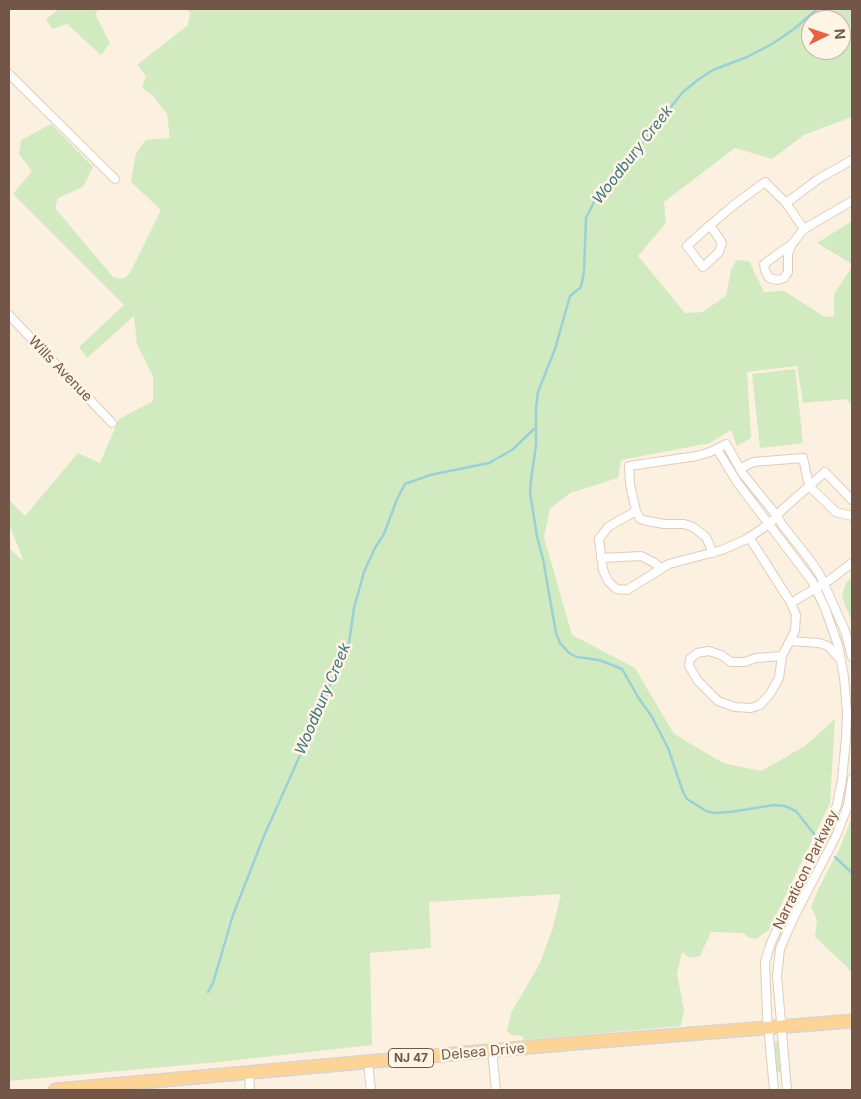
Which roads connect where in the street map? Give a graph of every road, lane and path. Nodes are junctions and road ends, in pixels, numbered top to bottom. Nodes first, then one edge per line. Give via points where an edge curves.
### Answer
1 (9, 74) edge
2 (852, 160) edge
3 (115, 179) dead end
4 (852, 201) edge
5 (786, 203) junction
6 (710, 225) junction
7 (804, 229) junction
8 (792, 244) junction
9 (9, 314) edge
10 (112, 423) dead end
11 (717, 449) junction
12 (740, 470) junction
13 (809, 486) junction
14 (852, 500) edge
15 (636, 511) junction
16 (777, 516) junction
17 (852, 516) edge
18 (769, 524) junction
19 (749, 537) junction
20 (713, 553) junction
21 (601, 558) junction
22 (852, 563) edge
23 (660, 568) junction
24 (825, 583) junction
25 (816, 588) junction
26 (791, 603) junction
27 (790, 641) junction
28 (782, 656) junction
29 (852, 657) edge
30 (841, 660) junction
31 (848, 759) edge
32 (852, 779) edge
33 (852, 1021) edge
34 (782, 1026) junction
35 (768, 1028) junction
36 (492, 1051) junction
37 (368, 1063) junction
38 (249, 1073) junction
39 (55, 1090) edge
40 (250, 1090) edge
41 (371, 1090) edge
42 (496, 1090) edge
43 (774, 1090) edge
44 (787, 1090) edge

1 - 3 street
2 - 5 street
4 - 7 street
5 - 6 street via 765,182
5 - 7 street
6 - 6 street via 687,246 703,267 722,248 721,240
7 - 8 street
8 - 8 street via 764,264 769,278 784,278 788,272 788,254
9 - 10 street, Wills Avenue
11 - 12 street via 726,444
11 - 15 street via 697,456 629,466
11 - 18 street, Narraticon Parkway
12 - 13 street via 753,462 803,458
12 - 16 street
13 - 14 street via 825,472
13 - 16 street
13 - 17 street via 836,512
15 - 20 street via 640,519 647,521 693,527 706,537
15 - 21 street via 602,533 599,539
16 - 18 street
16 - 24 street
18 - 19 street
18 - 25 street, Narraticon Parkway
19 - 20 street
19 - 26 street
20 - 23 street
21 - 23 street via 641,556
21 - 23 street via 608,581 616,589 632,588
22 - 24 street
24 - 25 street
24 - 29 street
25 - 26 street
25 - 30 street, Narraticon Parkway
26 - 27 street via 796,615 795,631
27 - 28 street
27 - 30 street via 828,646
28 - 28 street via 731,662 709,651 690,658 689,666 698,681 718,701 751,708 760,705 770,694 779,678
30 - 31 street, Narraticon Parkway
31 - 35 street, Narraticon Parkway via 830,825 768,951 765,968
32 - 34 street, Narraticon Parkway via 848,805 836,836 780,949 777,976
33 - 34 main road, Delsea Drive / NJ 47
34 - 35 main road, Delsea Drive / NJ 47
34 - 44 street, Narraticon Parkway
35 - 36 main road, Delsea Drive / NJ 47
35 - 43 street, Narraticon Parkway
36 - 37 main road, Delsea Drive / NJ 47
36 - 42 street
37 - 38 main road, Delsea Drive / NJ 47
37 - 41 street
38 - 39 main road, Delsea Drive / NJ 47
38 - 40 street

